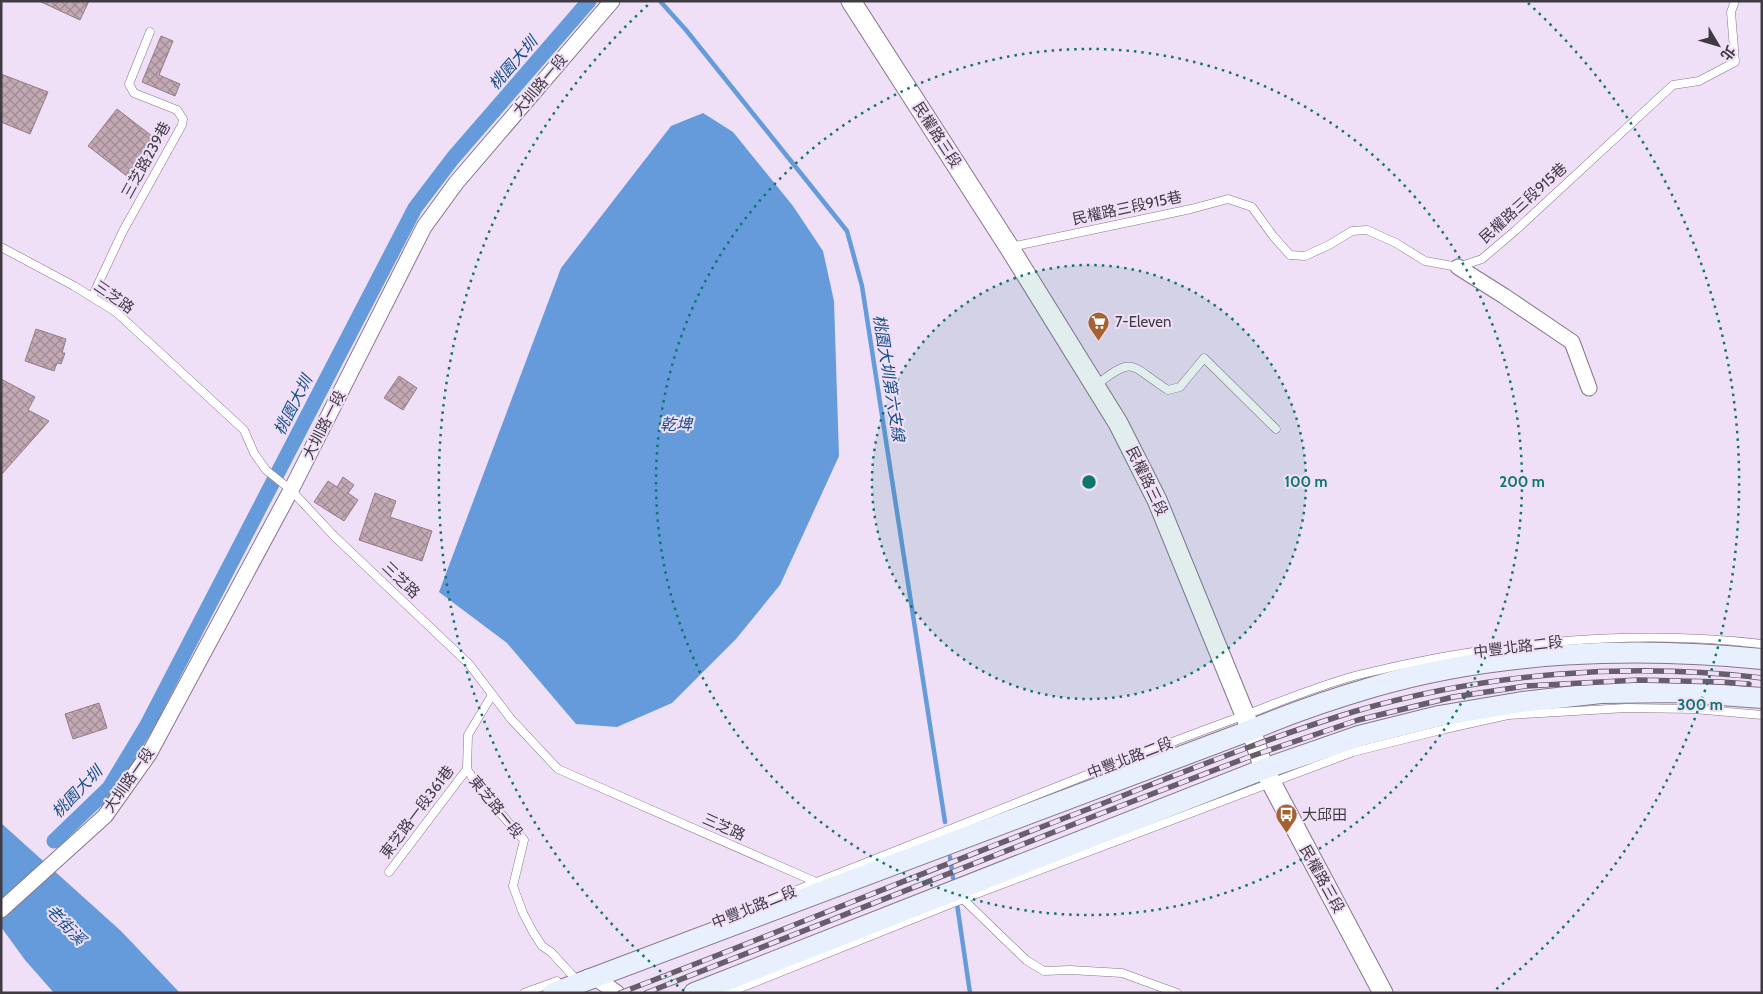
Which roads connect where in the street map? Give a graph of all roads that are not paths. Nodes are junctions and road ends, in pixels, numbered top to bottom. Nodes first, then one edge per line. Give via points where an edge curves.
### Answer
1 (612, 1) edge
2 (851, 1) edge
3 (1734, 1) edge
4 (150, 32) dead end
5 (1, 247) edge
6 (1009, 247) junction
7 (1458, 267) junction
8 (92, 297) junction
9 (1095, 386) junction
10 (1589, 388) dead end
11 (1276, 429) dead end
12 (287, 487) junction
13 (1762, 644) edge
14 (1762, 659) edge
15 (492, 695) junction
16 (1762, 698) edge
17 (1762, 715) edge
18 (1248, 722) junction
19 (467, 769) junction
20 (1267, 776) junction
21 (389, 872) dead end
22 (816, 882) junction
23 (963, 900) junction
24 (761, 904) dead end
25 (1, 910) edge
26 (715, 923) dead end
27 (573, 976) junction
28 (594, 977) junction
29 (524, 993) edge
30 (553, 993) edge
31 (617, 993) edge
32 (694, 993) edge
33 (728, 993) edge
34 (1177, 993) edge
35 (1383, 993) edge

1 - 12 street, 大圳路一段 via 456,183 424,227
2 - 6 street, 民權路三段
3 - 7 lane, 民權路三段915巷 via 1731,12 1735,62 1698,81 1673,85 1482,259
4 - 8 lane, 三芝路239巷 via 130,84 134,93 177,110 183,119 182,125 123,231
5 - 8 lane, 三芝路
6 - 7 lane, 民權路三段915巷 via 1228,199 1252,207 1290,255 1305,256 1352,231 1367,230 1425,261
6 - 9 street, 民權路三段
7 - 10 street via 1572,342
8 - 12 lane, 三芝路 via 116,312 244,430 254,453 268,472
9 - 11 lane via 1115,370 1135,366 1168,390 1180,387 1204,358
9 - 18 street, 民權路三段 via 1118,423 1157,500
12 - 15 lane, 三芝路 via 469,664
12 - 25 street, 大圳路一段 via 149,754 105,816
13 - 18 lane, 中豐北路二段 via 1680,638 1578,640 1493,648 1356,676
14 - 18 main road, 中豐北路二段 via 1660,653 1589,654 1498,661 1375,686 1295,712
15 - 19 lane, 東芝路一段 via 468,735
15 - 22 lane, 三芝路 via 558,769
16 - 20 main road via 1680,692 1601,693 1522,702 1439,716 1359,736
17 - 20 lane via 1626,708 1508,715
18 - 20 street, 民權路三段
18 - 22 lane, 中豐北路二段 via 1128,758
18 - 28 main road, 中豐北路二段
19 - 21 lane, 東芝路一段361巷
19 - 27 lane, 東芝路一段 via 480,790 524,840 513,886 523,913 542,946
20 - 23 lane
20 - 32 main road
20 - 35 street, 民權路三段
22 - 24 lane, 中豐北路二段
23 - 33 lane
23 - 34 lane via 1026,960 1044,971 1122,973
26 - 27 lane, 中豐北路二段
27 - 28 street
27 - 29 lane, 中豐北路二段
28 - 30 main road, 中豐北路二段
28 - 31 street

